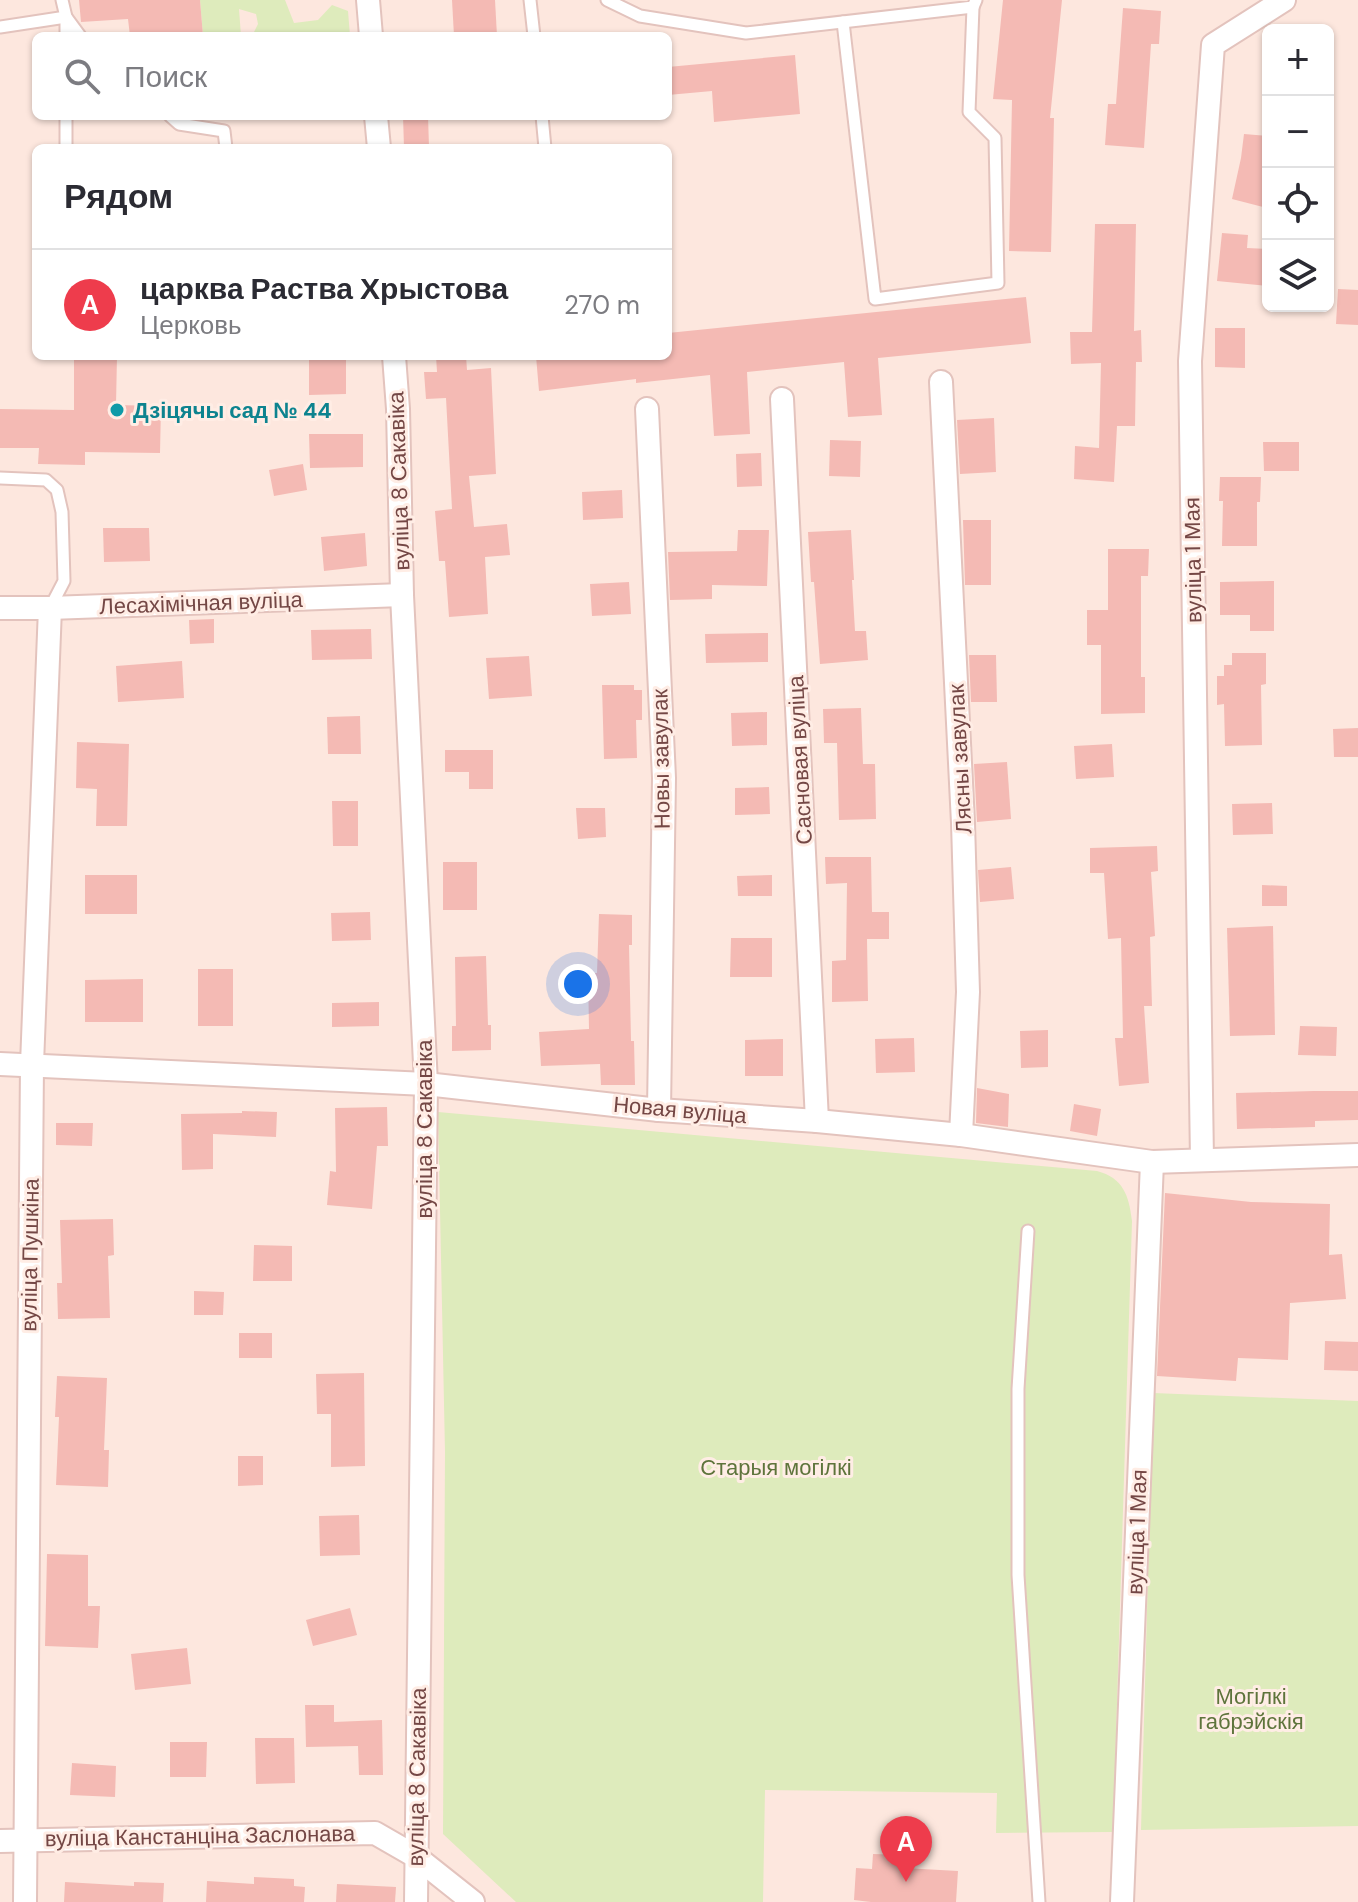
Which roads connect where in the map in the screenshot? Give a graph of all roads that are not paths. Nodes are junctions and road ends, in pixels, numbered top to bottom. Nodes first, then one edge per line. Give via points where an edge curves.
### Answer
1 (62, 0) edge
2 (368, 0) edge
3 (530, 0) edge
4 (607, 0) edge
5 (1284, 0) edge
6 (974, 4) edge
7 (66, 17) junction
8 (843, 22) junction
9 (0, 27) edge
10 (66, 32) edge
11 (77, 32) edge
12 (371, 32) edge
13 (534, 32) edge
14 (66, 120) edge
15 (174, 120) edge
16 (376, 120) edge
17 (542, 120) edge
18 (66, 144) edge
19 (226, 144) edge
20 (379, 144) edge
21 (545, 144) edge
22 (394, 360) edge
23 (941, 382) dead end
24 (782, 399) dead end
25 (647, 409) dead end
26 (0, 478) edge
27 (402, 595) junction
28 (0, 608) edge
29 (50, 608) junction
30 (0, 1064) edge
31 (32, 1064) junction
32 (426, 1084) junction
33 (659, 1110) junction
34 (817, 1121) junction
35 (961, 1135) junction
36 (1358, 1155) edge
37 (1202, 1160) junction
38 (1152, 1162) junction
39 (1028, 1231) dead end
40 (24, 1840) junction
41 (0, 1841) edge
42 (415, 1856) junction
43 (25, 1902) edge
44 (416, 1902) edge
45 (473, 1902) edge
46 (1039, 1902) edge
47 (1122, 1902) edge

1 - 7 lane
2 - 12 street
3 - 13 lane
4 - 8 lane via 640,16 746,33
5 - 37 street, вуліца 1 Мая via 1213,45 1190,361
6 - 8 lane
6 - 8 lane via 969,112 995,138 998,283 875,299
7 - 9 lane
7 - 10 lane
7 - 11 lane
14 - 18 lane
15 - 19 lane via 224,131
16 - 20 street
17 - 21 lane
22 - 27 street, вуліца 8 Сакавіка
23 - 35 street, Лясны завулак via 968,992
24 - 34 street, Сасновая вуліца
25 - 33 street, Новы завулак via 664,778
26 - 29 lane via 46,480 57,490 64,581
27 - 29 street, Лесахімічная вуліца
27 - 32 street, вуліца 8 Сакавіка
28 - 29 street, Лесахімічная вуліца
29 - 31 street, вуліца Пушкіна
30 - 31 street, Новая вуліца
31 - 32 street, Новая вуліца
31 - 40 street, вуліца Пушкіна
32 - 33 street, Новая вуліца
32 - 42 street, вуліца 8 Сакавіка
33 - 34 street, Новая вуліца
34 - 35 street, Новая вуліца
35 - 38 street, Новая вуліца
36 - 37 street, Новая вуліца
37 - 38 street, Новая вуліца
38 - 47 street, вуліца 1 Мая
39 - 46 lane via 1018,1389 1018,1575
40 - 41 street, вуліца Канстанціна Заслонава
40 - 42 street, вуліца Канстанціна Заслонава via 375,1833
40 - 43 street, вуліца Пушкіна
42 - 44 street, вуліца 8 Сакавіка
42 - 45 street, вуліца Канстанціна Заслонава

